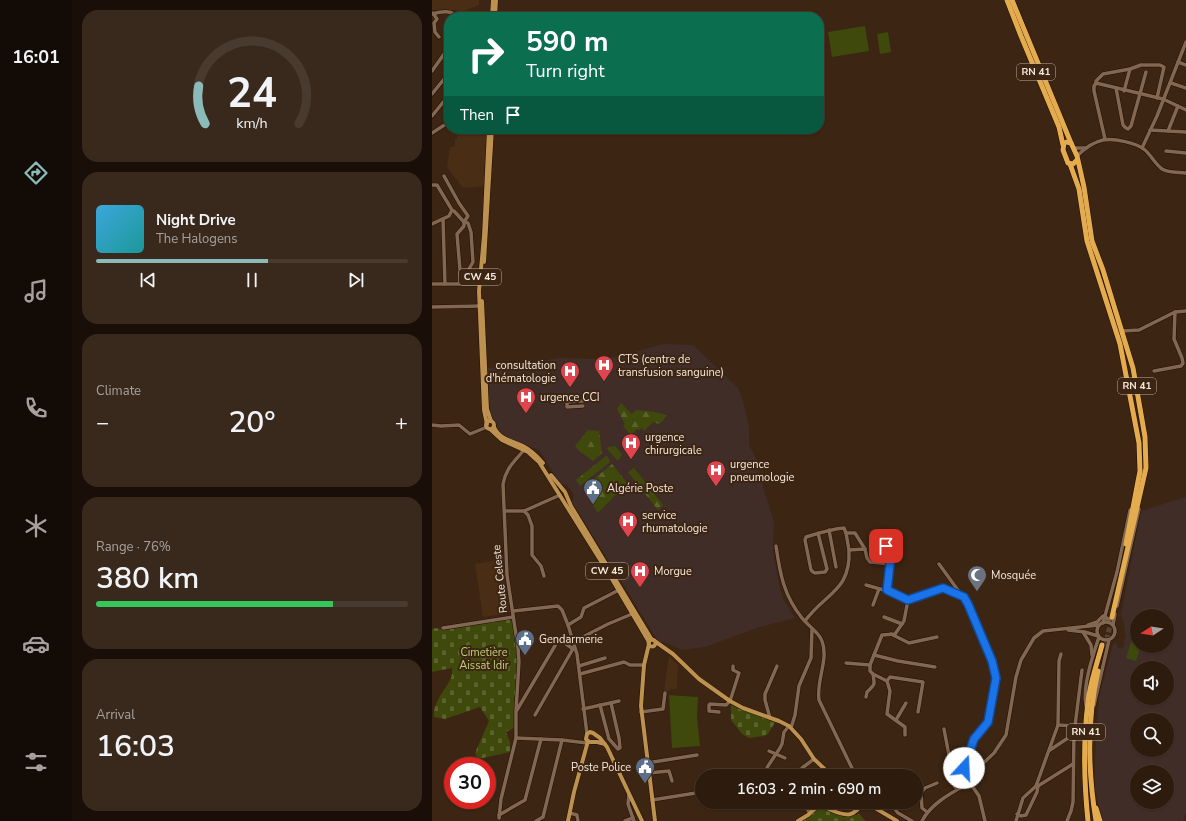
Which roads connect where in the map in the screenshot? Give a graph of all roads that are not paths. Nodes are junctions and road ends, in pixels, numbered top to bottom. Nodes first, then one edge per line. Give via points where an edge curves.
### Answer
1 (493, 0) edge
2 (496, 0) edge
3 (1007, 0) edge
4 (1012, 0) edge
5 (452, 12) edge
6 (492, 12) edge
7 (495, 12) edge
8 (433, 13) edge
9 (439, 37) dead end
10 (1186, 43) edge
11 (444, 54) edge
12 (1178, 62) junction
13 (1186, 65) edge
14 (1130, 69) junction
15 (432, 71) edge
16 (1146, 72) dead end
17 (444, 79) edge
18 (1171, 82) junction
19 (1096, 84) junction
20 (1116, 88) junction
21 (1186, 88) edge
22 (1124, 91) junction
23 (432, 94) edge
24 (1141, 94) junction
25 (1157, 98) junction
26 (1163, 100) junction
27 (444, 101) edge
28 (1178, 106) junction
29 (1186, 110) edge
30 (432, 116) edge
31 (444, 125) edge
32 (1150, 130) junction
33 (1168, 131) junction
34 (1186, 132) edge
35 (432, 133) edge
36 (489, 134) edge
37 (492, 134) edge
38 (1105, 139) junction
39 (1063, 145) junction
40 (1073, 146) junction
41 (1086, 148) junction
42 (1142, 148) junction
43 (1166, 151) dead end
44 (1186, 152) edge
45 (1077, 158) junction
46 (1070, 164) junction
47 (1186, 174) edge
48 (444, 176) dead end
49 (432, 185) edge
50 (452, 210) junction
51 (443, 219) junction
52 (464, 222) junction
53 (432, 224) edge
54 (461, 283) junction
55 (432, 284) edge
56 (445, 284) junction
57 (480, 284) junction
58 (481, 306) junction
59 (432, 307) edge
60 (1186, 311) edge
61 (1175, 312) junction
62 (1122, 331) junction
63 (1120, 344) junction
64 (1154, 371) dead end
65 (1138, 395) junction
66 (583, 401) dead end
67 (583, 406) dead end
68 (432, 425) edge
69 (490, 426) junction
70 (524, 450) junction
71 (560, 492) junction
72 (568, 497) junction
73 (564, 500) junction
74 (1136, 504) junction
75 (524, 511) junction
76 (505, 512) junction
77 (829, 530) junction
78 (818, 533) junction
79 (846, 533) junction
80 (776, 546) dead end
81 (886, 546) dead end
82 (865, 549) junction
83 (849, 550) junction
84 (890, 564) junction
85 (939, 564) dead end
86 (836, 567) dead end
87 (544, 576) dead end
88 (866, 585) dead end
89 (879, 589) junction
90 (618, 590) junction
91 (887, 590) junction
92 (964, 597) junction
93 (908, 600) junction
94 (873, 605) dead end
95 (512, 611) junction
96 (632, 614) junction
97 (513, 617) junction
98 (884, 617) dead end
99 (1109, 617) junction
100 (805, 621) junction
101 (1103, 623) junction
102 (902, 624) junction
103 (568, 625) junction
104 (1099, 625) junction
105 (1113, 625) junction
106 (443, 628) dead end
107 (812, 629) junction
108 (1082, 629) junction
109 (891, 634) junction
110 (937, 637) dead end
111 (1098, 637) junction
112 (1109, 640) junction
113 (573, 642) junction
114 (652, 643) junction
115 (1103, 645) junction
116 (574, 648) junction
117 (1061, 654) dead end
118 (874, 655) junction
119 (1092, 657) junction
120 (605, 658) dead end
121 (846, 663) dead end
122 (644, 665) junction
123 (870, 665) junction
124 (579, 666) junction
125 (733, 666) dead end
126 (777, 666) dead end
127 (935, 667) dead end
128 (1082, 670) dead end
129 (580, 674) junction
130 (873, 674) junction
131 (887, 681) junction
132 (665, 693) dead end
133 (866, 697) dead end
134 (619, 701) dead end
135 (730, 701) junction
136 (611, 703) junction
137 (906, 703) dead end
138 (600, 705) junction
139 (583, 709) junction
140 (516, 711) junction
141 (1089, 711) junction
142 (641, 712) junction
143 (719, 712) dead end
144 (918, 712) dead end
145 (535, 715) dead end
146 (770, 718) junction
147 (896, 720) junction
148 (1058, 726) junction
149 (1076, 726) junction
150 (790, 727) junction
151 (944, 729) dead end
152 (589, 733) junction
153 (1074, 734) junction
154 (905, 735) dead end
155 (596, 736) junction
156 (516, 738) junction
157 (541, 739) junction
158 (562, 740) junction
159 (594, 741) junction
160 (588, 742) junction
161 (605, 744) junction
162 (1050, 750) junction
163 (769, 751) dead end
164 (697, 755) dead end
165 (776, 755) junction
166 (785, 758) dead end
167 (814, 759) junction
168 (647, 763) junction
169 (1073, 764) junction
170 (802, 768) dead end
171 (823, 768) edge
172 (766, 769) edge
173 (854, 769) edge
174 (648, 774) junction
175 (961, 777) junction
176 (968, 780) junction
177 (672, 781) dead end
178 (959, 781) junction
179 (937, 783) dead end
180 (965, 786) junction
181 (1038, 786) junction
182 (955, 787) junction
183 (1093, 791) junction
184 (953, 792) junction
185 (695, 793) edge
186 (629, 794) junction
187 (979, 796) junction
188 (652, 800) junction
189 (807, 809) edge
190 (814, 809) edge
191 (829, 809) edge
192 (859, 809) edge
193 (877, 809) edge
194 (894, 809) edge
195 (927, 812) junction
196 (570, 813) junction
197 (810, 813) junction
198 (544, 817) junction
199 (1017, 817) edge
200 (634, 819) edge
201 (536, 821) edge
202 (546, 821) edge
203 (568, 821) edge
204 (578, 821) edge
205 (625, 821) edge
206 (642, 821) edge
207 (655, 821) edge
208 (798, 821) edge
209 (897, 821) edge
210 (912, 821) edge
211 (922, 821) edge
212 (985, 821) edge
213 (1021, 821) edge
214 (1067, 821) edge
215 (1088, 821) edge
216 (1096, 821) edge
217 (1100, 821) edge

1 - 6 main road
2 - 7 main road
3 - 39 highway, RN 41 via 1059,127
4 - 40 highway, RN 41
5 - 8 street
8 - 9 street via 437,20 434,23 435,32
10 - 12 street
11 - 15 street
12 - 13 street
12 - 18 street
14 - 19 street via 1103,74
14 - 22 street
14 - 25 street via 1141,65 1160,64 1164,67
16 - 24 street
17 - 23 street
18 - 21 street
18 - 26 street
19 - 20 street
19 - 38 street via 1094,91
20 - 22 street
20 - 24 street via 1123,125 1127,129 1131,126
22 - 24 street
24 - 25 street
25 - 26 street
26 - 28 street
26 - 32 street
27 - 30 street
28 - 29 street
28 - 33 street
31 - 35 street
32 - 33 street
32 - 42 street
33 - 34 street
36 - 57 main road, CW 45
37 - 58 main road
38 - 41 street
38 - 42 street via 1130,142
39 - 40 highway via 1066,142
39 - 46 highway via 1064,154
40 - 41 street
40 - 45 highway
41 - 45 street
42 - 47 street via 1162,169
43 - 44 street
45 - 46 highway via 1075,163
45 - 62 highway, RN 41 via 1091,239
46 - 63 highway, RN 41 via 1079,189 1086,241
48 - 52 street via 468,216
49 - 50 street via 437,185
50 - 51 street via 449,216
50 - 52 street
51 - 53 street
51 - 56 street
52 - 54 street via 464,226 457,234
52 - 54 street via 468,223 471,232 473,262
54 - 56 street
54 - 57 street
55 - 56 street
57 - 58 main road, CW 45
58 - 59 street
58 - 69 main road, CW 45 via 484,410
60 - 61 street
61 - 62 street via 1139,330
61 - 64 street via 1174,339 1183,363 1181,366
62 - 65 highway, RN 41
63 - 65 highway via 1125,355 1133,396
63 - 74 highway, RN 41 via 1140,450
65 - 74 highway, RN 41 via 1147,464
66 - 67 street via 567,402 568,407
68 - 69 street via 459,425 470,434
69 - 70 main road, CW 45 via 502,440
69 - 71 main road via 501,436 534,453
70 - 71 main road, CW 45 via 539,462
70 - 76 street, Route Celeste via 504,476
71 - 72 main road, CW 45
71 - 73 main road, CW 45
71 - 75 street
72 - 73 main road
72 - 114 main road, CW 45
73 - 90 main road, CW 45
74 - 99 highway, RN 41
74 - 99 street via 1128,516
75 - 76 street
75 - 87 street via 532,526 532,555 541,566
76 - 95 street, Route Celeste via 506,562
77 - 78 street
77 - 79 street via 844,528
77 - 86 street
78 - 78 street via 805,538 812,570 815,573 825,572 827,569
79 - 82 street via 855,533
79 - 83 street
80 - 100 street via 784,589
81 - 84 street
82 - 83 street
82 - 84 street via 870,562
83 - 100 street via 850,562 842,584 815,608
84 - 91 street
85 - 92 street
88 - 89 street
89 - 91 street
89 - 94 street
90 - 96 main road, CW 45
90 - 103 street via 584,608 581,618
91 - 93 street
92 - 93 street via 943,588
92 - 175 street via 992,661 996,678 988,722 974,739
93 - 102 street
95 - 97 street, Route Celeste
95 - 103 street via 558,606
96 - 113 street
96 - 114 main road, CW 45
97 - 106 street
97 - 140 street, Route Celeste via 519,662
98 - 102 street
99 - 101 street
99 - 105 street
99 - 108 street
100 - 107 street
101 - 104 street
101 - 105 street
102 - 109 street via 895,634
103 - 113 street
104 - 108 street
104 - 111 street
105 - 112 street via 1114,636
107 - 150 street via 811,658 799,686
107 - 173 street via 821,638 824,650 819,700
108 - 111 street
108 - 119 street via 1091,645
108 - 176 street via 1043,632 1034,638 1021,660 1016,677 1006,735 994,753
109 - 110 street via 909,643
109 - 118 street via 882,635
111 - 112 street
111 - 115 street
112 - 115 street
113 - 116 street
114 - 122 main road via 646,653
114 - 135 main road via 668,651 699,679
115 - 119 street
115 - 141 highway, RN 41 via 1090,690
116 - 124 street
116 - 140 street via 559,639
116 - 145 street
117 - 148 street
118 - 123 street
118 - 127 street
119 - 141 street via 1085,698
120 - 124 street
121 - 123 street
122 - 129 street via 630,665 624,662
122 - 142 main road
123 - 130 street
124 - 129 street
125 - 135 street via 733,670 739,673
126 - 146 street via 765,694
128 - 149 street
129 - 139 street
130 - 131 street
130 - 133 street via 875,683
131 - 144 street via 890,677 923,682
131 - 147 street via 890,691 887,714
132 - 142 street via 663,710
134 - 136 street
135 - 143 street via 726,705 709,705 709,711
135 - 146 main road
136 - 138 street
136 - 138 street via 619,738 618,749 609,739
137 - 147 street
138 - 139 street
139 - 152 street
140 - 156 street, Route Celeste
141 - 183 highway, RN 41
141 - 215 highway, RN 41 via 1085,760
142 - 168 main road
146 - 150 main road
147 - 154 street via 905,727
148 - 149 street
148 - 162 street
149 - 153 street
150 - 165 street via 784,732 782,744
150 - 167 main road via 801,738
151 - 182 street
152 - 155 main road
152 - 160 main road via 586,737
153 - 162 street
153 - 169 street
155 - 159 main road
155 - 161 main road
156 - 157 street
156 - 157 street, Route Celeste via 499,817 526,800
157 - 158 street
158 - 160 street
158 - 198 street
159 - 160 main road
159 - 161 main road
160 - 196 main road
161 - 186 main road
162 - 181 street
163 - 165 street
164 - 168 street
165 - 166 street
165 - 172 street
167 - 170 street
167 - 171 main road
168 - 174 main road
169 - 181 street
169 - 214 street via 1073,802
174 - 177 street via 669,771
174 - 188 main road
175 - 176 street via 964,776
175 - 178 street
176 - 180 street
176 - 187 street
178 - 180 street
178 - 182 street
179 - 195 street via 925,788 921,793 922,808
180 - 184 street
180 - 187 street via 972,788
181 - 199 street via 1023,798
181 - 199 street via 1026,815
182 - 184 street
183 - 216 highway, RN 41
183 - 217 highway
184 - 195 street
185 - 188 street
186 - 200 street via 628,804
186 - 206 main road
187 - 212 street
188 - 207 main road
189 - 197 street
190 - 197 main road
191 - 192 main road via 842,814 855,814
193 - 209 main road
194 - 210 street
195 - 211 street
196 - 203 main road
196 - 204 street via 577,815
197 - 208 main road
198 - 201 street
198 - 202 street
199 - 213 street
200 - 205 street

